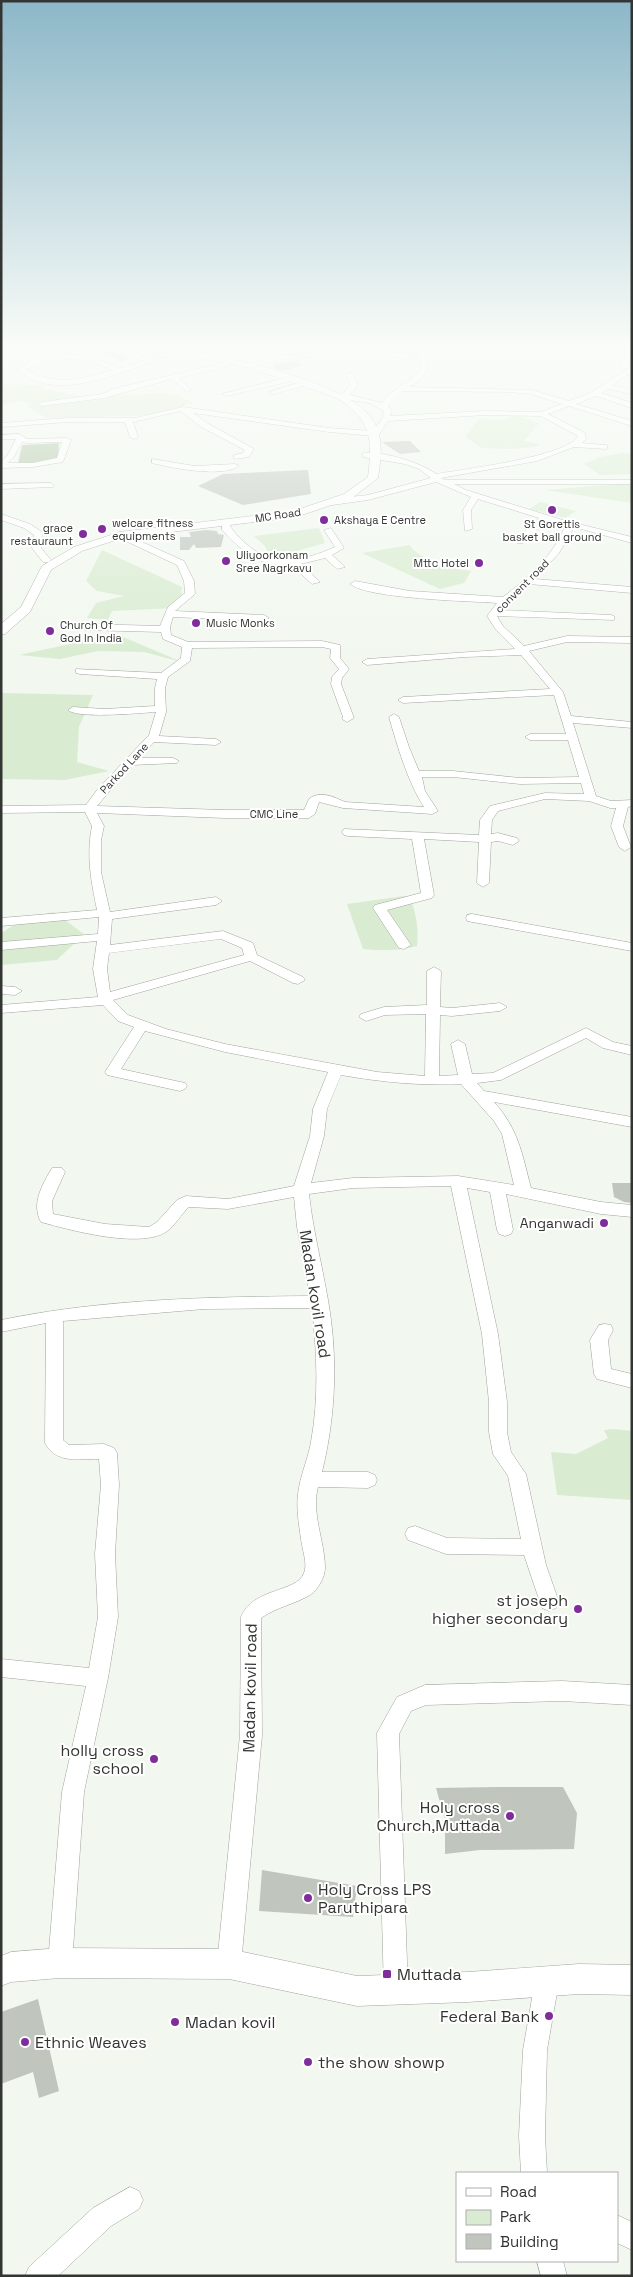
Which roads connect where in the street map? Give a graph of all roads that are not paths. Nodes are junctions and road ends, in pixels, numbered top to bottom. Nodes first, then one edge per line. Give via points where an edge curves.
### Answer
1 (63, 450) edge
2 (249, 450) edge
3 (371, 450) edge
4 (558, 450) edge
5 (371, 455) junction
6 (6, 457) edge
7 (155, 461) dead end
8 (477, 462) dead end
9 (1, 466) edge
10 (1, 470) edge
11 (437, 478) junction
12 (632, 482) edge
13 (50, 485) dead end
14 (1, 486) edge
15 (476, 496) junction
16 (332, 502) junction
17 (1, 517) edge
18 (546, 518) junction
19 (225, 523) junction
20 (568, 523) junction
21 (468, 529) dead end
22 (328, 530) dead end
23 (120, 535) junction
24 (632, 540) edge
25 (520, 541) dead end
26 (326, 554) junction
27 (46, 560) junction
28 (294, 562) junction
29 (340, 567) dead end
30 (526, 581) junction
31 (315, 582) dead end
32 (355, 584) dead end
33 (632, 590) edge
34 (504, 600) junction
35 (494, 613) junction
36 (170, 614) junction
37 (264, 618) dead end
38 (611, 618) dead end
39 (1, 621) edge
40 (86, 627) dead end
41 (165, 629) junction
42 (1, 631) edge
43 (632, 640) edge
44 (187, 645) junction
45 (523, 651) junction
46 (367, 662) dead end
47 (80, 671) dead end
48 (163, 676) junction
49 (558, 692) junction
50 (403, 700) dead end
51 (161, 709) junction
52 (73, 710) dead end
53 (394, 717) dead end
54 (565, 719) junction
55 (347, 720) dead end
56 (632, 725) edge
57 (530, 737) dead end
58 (572, 737) junction
59 (152, 739) junction
60 (216, 742) dead end
61 (173, 761) dead end
62 (130, 762) junction
63 (415, 774) junction
64 (586, 780) junction
65 (591, 798) junction
66 (627, 803) edge
67 (89, 809) junction
68 (1, 810) edge
69 (348, 832) dead end
70 (417, 836) junction
71 (484, 839) junction
72 (513, 841) dead end
73 (625, 847) dead end
74 (483, 883) dead end
75 (216, 901) dead end
76 (104, 914) junction
77 (472, 918) dead end
78 (23, 920) junction
79 (1, 922) edge
80 (26, 944) junction
81 (103, 944) junction
82 (404, 945) dead end
83 (1, 946) edge
84 (632, 947) edge
85 (251, 957) junction
86 (434, 972) dead end
87 (298, 980) dead end
88 (106, 999) junction
89 (500, 1007) dead end
90 (1, 1009) edge
91 (434, 1010) junction
92 (366, 1017) dead end
93 (142, 1026) junction
94 (458, 1044) dead end
95 (632, 1051) edge
96 (337, 1068) junction
97 (432, 1080) junction
98 (466, 1080) junction
99 (180, 1086) dead end
100 (481, 1095) junction
101 (632, 1122) edge
102 (57, 1172) dead end
103 (458, 1181) junction
104 (497, 1187) junction
105 (301, 1190) junction
106 (524, 1192) junction
107 (632, 1211) edge
108 (505, 1230) dead end
109 (320, 1302) junction
110 (55, 1315) junction
111 (1, 1326) edge
112 (605, 1330) dead end
113 (632, 1380) edge
114 (311, 1479) junction
115 (368, 1480) dead end
116 (415, 1534) dead end
117 (532, 1547) junction
118 (549, 1602) dead end
119 (1, 1668) edge
120 (98, 1678) junction
121 (632, 1695) edge
122 (60, 1963) junction
123 (229, 1964) junction
124 (1, 1971) edge
125 (632, 1980) edge
126 (547, 1981) junction
127 (396, 1991) junction
128 (534, 2172) edge
129 (130, 2200) dead end
130 (618, 2229) edge
131 (632, 2237) edge
132 (550, 2262) edge
133 (38, 2276) edge
134 (554, 2276) edge

1 - 9 street via 60,460
2 - 7 street via 236,461 194,470
3 - 5 main road, MC Road
4 - 11 street via 537,459
5 - 11 street via 422,467
5 - 16 main road, MC Road via 373,478 348,496
5 - 27 main road, MC Road via 362,479 356,485 324,501 293,510 162,523 109,535
6 - 9 street
8 - 11 street
10 - 14 street
11 - 12 street
11 - 15 street
11 - 16 street via 368,497
13 - 14 street
15 - 18 street
15 - 21 street via 467,510
16 - 19 main road, MC Road via 296,514
17 - 27 street via 39,534 36,548
18 - 20 street
18 - 25 street
19 - 23 main road, MC Road
19 - 28 street via 225,528 253,555 274,564
20 - 24 street
20 - 30 street, convent road via 570,527 551,557
22 - 26 street via 340,548
23 - 36 street via 182,564 190,594 174,605
23 - 42 main road, MC Road via 78,549 46,568 26,608
26 - 28 street
26 - 29 street
27 - 39 main road, MC Road via 36,568 23,599
28 - 31 street
30 - 33 street
30 - 34 street, convent road
32 - 34 street via 370,589
34 - 35 street, convent road
35 - 38 street
35 - 45 street, convent road via 494,622
36 - 37 street
36 - 41 street
40 - 41 street
41 - 44 street via 166,637
43 - 45 street via 567,639
44 - 48 street via 186,659
44 - 55 street via 322,644 336,647 335,658 344,669 336,684
45 - 46 street
45 - 49 street, convent road
47 - 48 street
48 - 51 street, Parkod Lane
49 - 50 street
49 - 54 street, convent road
51 - 52 street
51 - 59 street, Parkod Lane
53 - 63 street, CMC Line
54 - 56 street
54 - 58 street, convent road
57 - 58 street
58 - 64 street, convent road
59 - 60 street
59 - 62 street, Parkod Lane
61 - 62 street
62 - 67 street, Parkod Lane
63 - 64 street via 453,774 520,781
63 - 67 street, CMC Line via 419,791 432,811 343,805 317,798 309,814
64 - 65 street, convent road
65 - 66 street via 610,805
65 - 71 street via 545,796 494,808 486,820
66 - 73 street via 618,826
67 - 68 street, CMC Line
67 - 76 street via 98,826 96,872
69 - 70 street
70 - 71 street
70 - 82 street via 428,895 379,908
71 - 72 street via 498,836
71 - 74 street
75 - 76 street
76 - 78 street
76 - 81 street
77 - 84 street
78 - 79 street
78 - 80 street
80 - 81 street
80 - 83 street
81 - 85 street via 223,935 248,946
81 - 88 street via 100,969
85 - 87 street
85 - 88 street
86 - 91 street
88 - 90 street
88 - 93 street via 123,1018
89 - 91 street via 452,1012
91 - 92 street via 384,1011
91 - 97 street
93 - 96 street via 225,1048
93 - 99 street via 112,1072
94 - 98 street
95 - 98 street via 608,1045 586,1032 496,1077
96 - 97 street via 377,1077
96 - 105 street, Madan kovil road via 320,1109 317,1136
97 - 98 street
98 - 100 street
100 - 101 street
100 - 106 street via 509,1134
102 - 105 street via 43,1205 47,1218 145,1233 159,1230 186,1201 228,1204
103 - 104 street
103 - 105 street via 353,1183
103 - 117 street via 490,1334 502,1454 517,1474
104 - 106 street
104 - 108 street
105 - 109 street, Madan kovil road
106 - 107 street
109 - 110 street via 204,1303
109 - 114 street, Madan kovil road via 326,1361 325,1407
110 - 111 street
110 - 120 street via 54,1443 65,1452 108,1453 110,1485 105,1554 108,1617
112 - 113 street via 599,1340 604,1374
114 - 115 street
114 - 123 street, Madan kovil road via 307,1494 315,1568 313,1578 305,1588 267,1603 251,1617 251,1735
116 - 117 street via 446,1546
117 - 118 street
119 - 120 street
120 - 122 street via 74,1792
121 - 127 street via 562,1691 425,1695 404,1704 388,1733
122 - 123 main road
122 - 124 main road via 11,1967
123 - 127 main road via 357,1991
125 - 126 main road
126 - 127 main road
126 - 128 street via 535,2050
129 - 133 street via 102,2217
130 - 131 street
132 - 134 street

